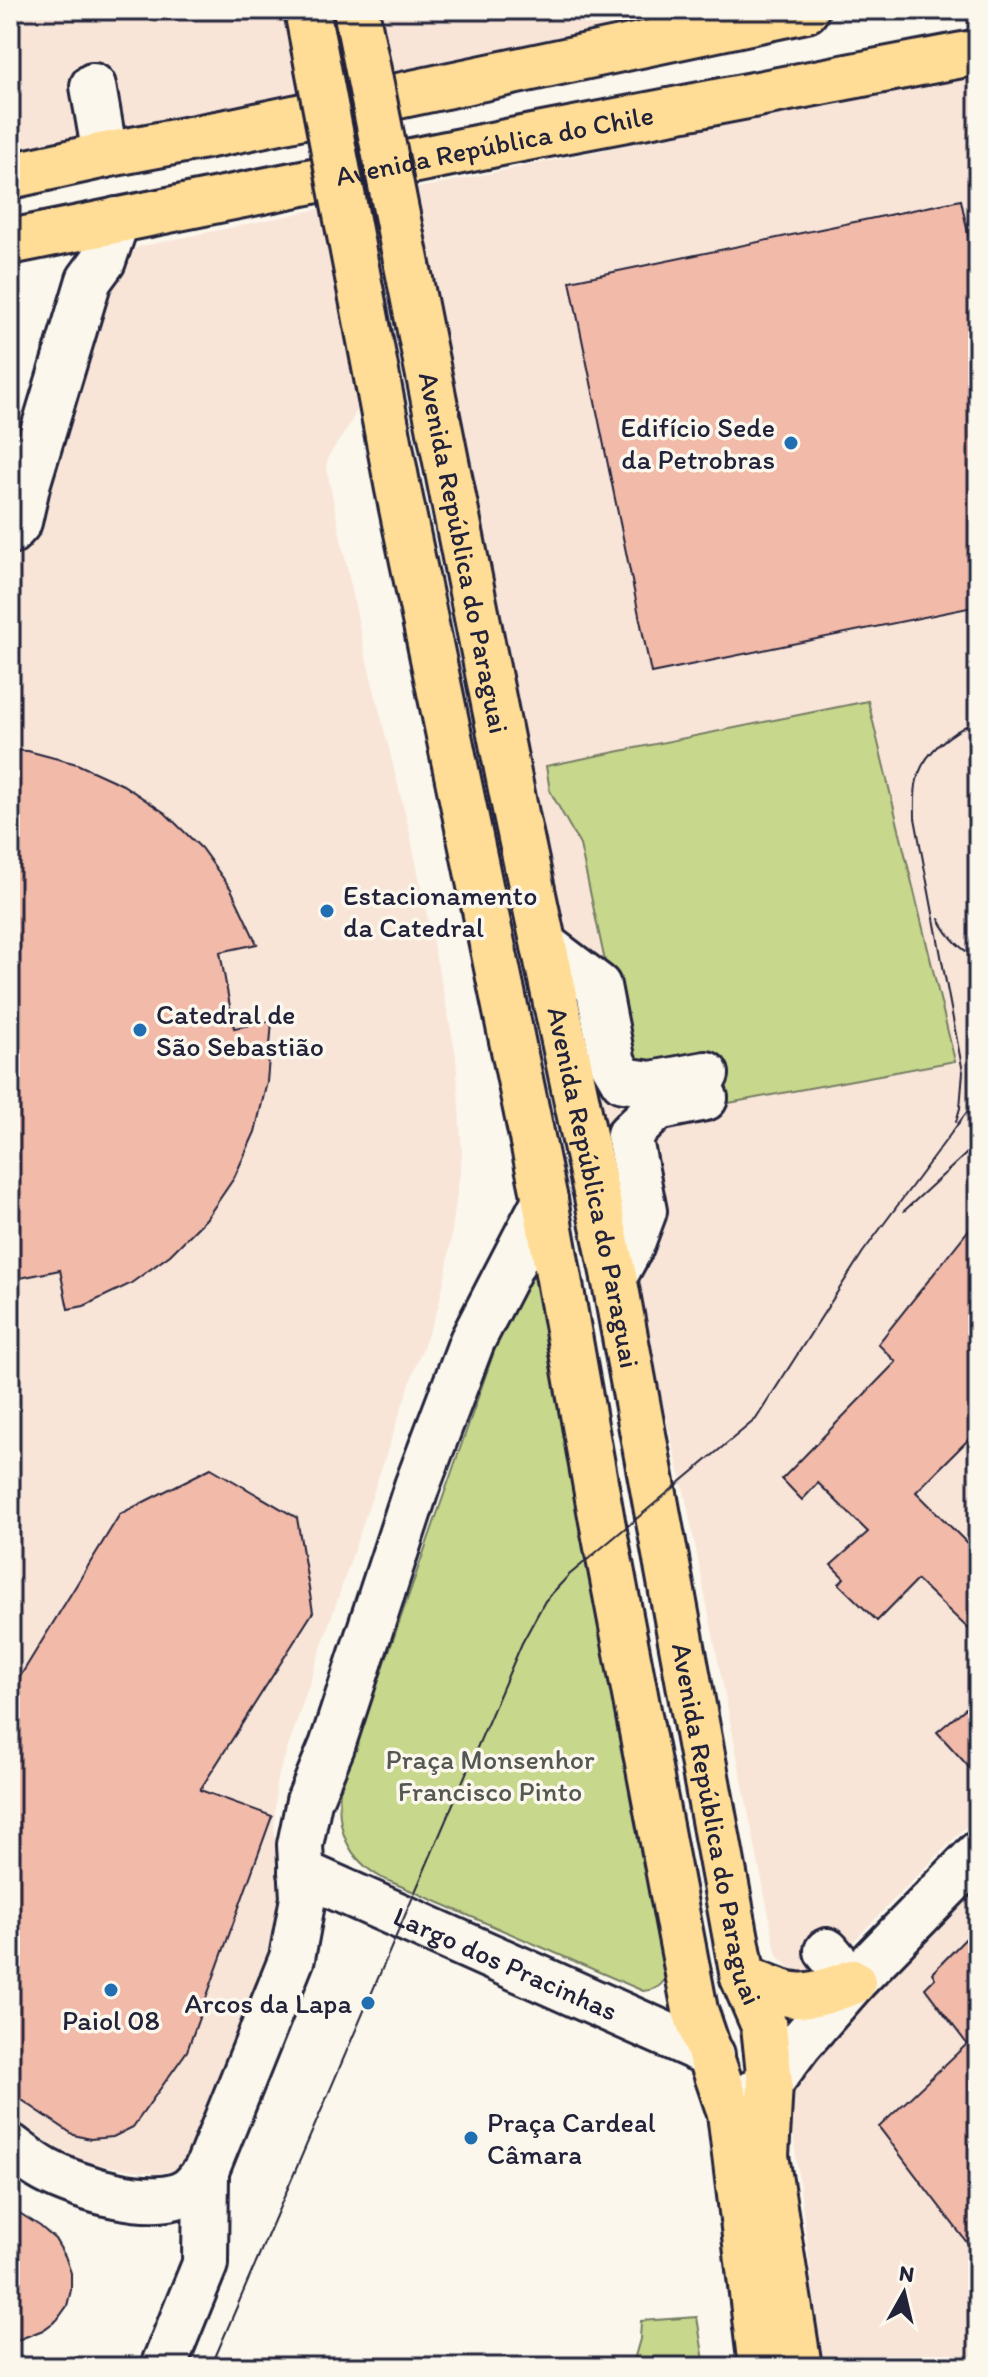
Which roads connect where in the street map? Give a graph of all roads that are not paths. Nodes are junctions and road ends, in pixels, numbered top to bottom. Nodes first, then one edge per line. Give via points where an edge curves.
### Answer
1 (307, 10) edge
2 (356, 10) edge
3 (806, 10) edge
4 (978, 52) edge
5 (93, 86) dead end
6 (105, 155) junction
7 (10, 176) edge
8 (117, 220) junction
9 (10, 242) edge
10 (10, 532) edge
11 (544, 945) junction
12 (545, 1200) junction
13 (614, 1277) junction
14 (978, 1854) edge
15 (301, 1872) junction
16 (840, 1966) junction
17 (743, 1977) junction
18 (712, 2055) junction
19 (770, 2083) junction
20 (729, 2110) junction
21 (10, 2146) edge
22 (766, 2156) junction
23 (206, 2171) junction
24 (163, 2367) edge
25 (761, 2367) edge
26 (799, 2367) edge

1 - 12 main road, Avenida República do Paraguai, bridge via 398,489
2 - 11 main road, Avenida República do Paraguai, bridge
3 - 6 main road
4 - 8 main road, Avenida República do Chile
5 - 6 street
6 - 7 main road
8 - 9 main road, Avenida República do Chile
8 - 10 street via 103,261 89,280 19,522
11 - 13 main road, Avenida República do Paraguai
11 - 13 street via 598,986 613,1063 623,1080 709,1086 657,1108 629,1135 644,1211
12 - 15 street via 472,1341 417,1486 309,1801 300,1845
12 - 18 main road, Avenida República do Paraguai via 695,2010
13 - 17 main road, Avenida República do Paraguai
14 - 16 street
15 - 18 street, Largo dos Pracinhas
15 - 23 street via 303,1898 292,1958
16 - 17 main road via 813,1996 790,1996
16 - 19 street via 799,2044
17 - 19 main road, Avenida República do Paraguai via 764,2026
18 - 20 main road, Avenida República do Paraguai
19 - 20 street
19 - 22 main road, Avenida República do Paraguai
20 - 22 main road
20 - 25 main road, Avenida República do Paraguai
21 - 23 street via 45,2171 88,2189 127,2197 175,2197
22 - 26 main road, Avenida República do Paraguai
23 - 24 street via 205,2264

